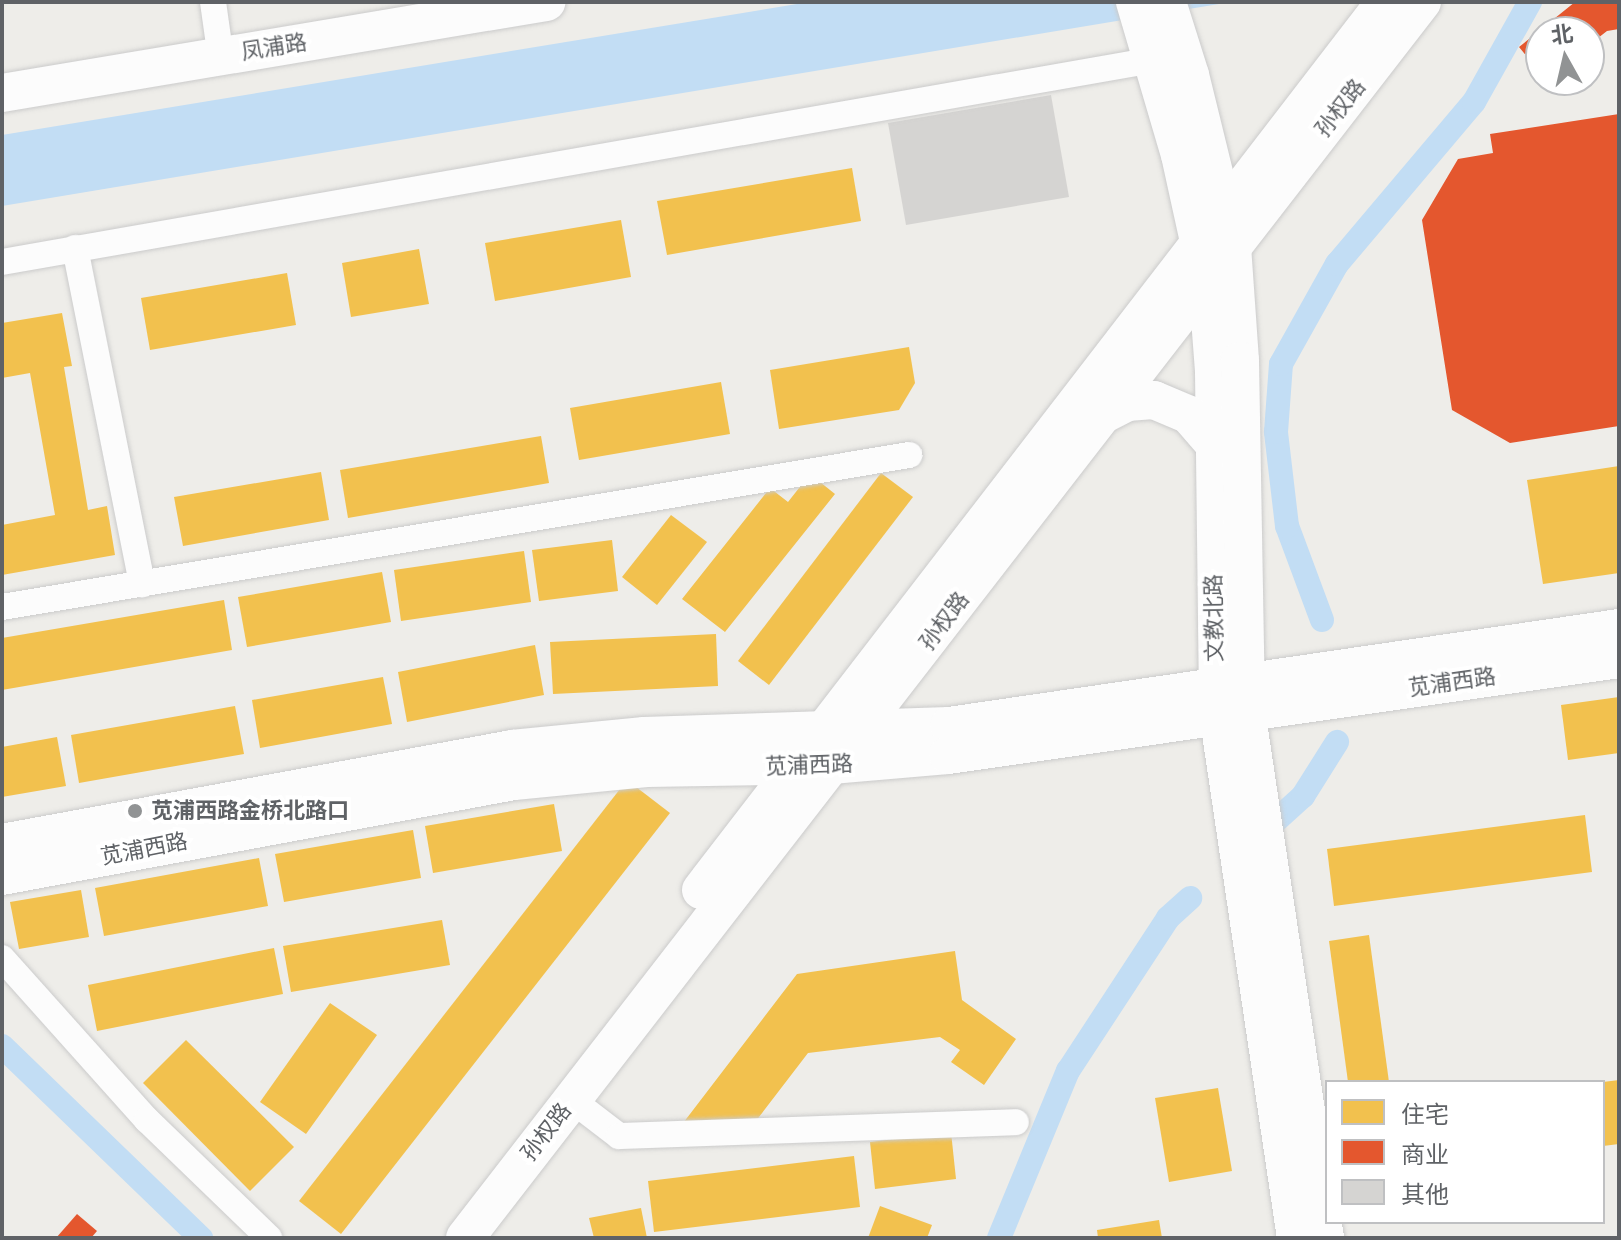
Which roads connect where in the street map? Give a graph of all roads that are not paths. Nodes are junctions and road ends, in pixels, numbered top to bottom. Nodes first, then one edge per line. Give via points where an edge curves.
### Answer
1 (429, 2) edge
2 (546, 2) edge
3 (1385, 2) edge
4 (1422, 2) edge
5 (216, 19) edge
6 (1156, 27) edge
7 (2, 71) edge
8 (2, 93) edge
9 (1225, 209) junction
10 (75, 248) junction
11 (1213, 255) junction
12 (2, 262) edge
13 (1102, 415) junction
14 (1214, 444) junction
15 (909, 455) dead end
16 (142, 584) junction
17 (2, 607) edge
18 (1619, 628) edge
19 (1619, 659) edge
20 (1230, 697) junction
21 (827, 749) junction
22 (2, 843) edge
23 (2, 876) edge
24 (1260, 903) junction
25 (2, 958) edge
26 (572, 1100) junction
27 (1016, 1122) dead end
28 (269, 1238) edge
29 (435, 1238) edge
30 (465, 1238) edge
31 (1296, 1238) edge
32 (1325, 1238) edge

1 - 5 street, 凤浦路
2 - 8 street, 凤浦路
3 - 9 street, 孙权路
4 - 11 street, 孙权路
5 - 7 street, 凤浦路
6 - 9 street
6 - 10 street
6 - 11 street, 文教北路
9 - 11 street, 孙权路
10 - 12 street
10 - 16 street
11 - 13 street, 孙权路
11 - 14 street, 文教北路
11 - 20 street, 文教北路 via 1240,361
11 - 21 street, 孙权路
13 - 14 street via 1127,402 1154,400 1189,415
13 - 21 street, 孙权路
14 - 20 street, 文教北路
15 - 16 street
16 - 17 street
18 - 20 street, 苋浦西路
19 - 20 street, 苋浦西路
20 - 21 street, 苋浦西路 via 949,726
20 - 24 street, 文教北路
21 - 22 street, 苋浦西路 via 644,736 512,749
21 - 23 street, 苋浦西路 via 514,781
21 - 26 street, 孙权路
21 - 29 street, 孙权路
24 - 31 street, 文教北路
24 - 32 street, 文教北路
25 - 28 street via 147,1120
26 - 27 street via 619,1136
26 - 30 street, 孙权路

